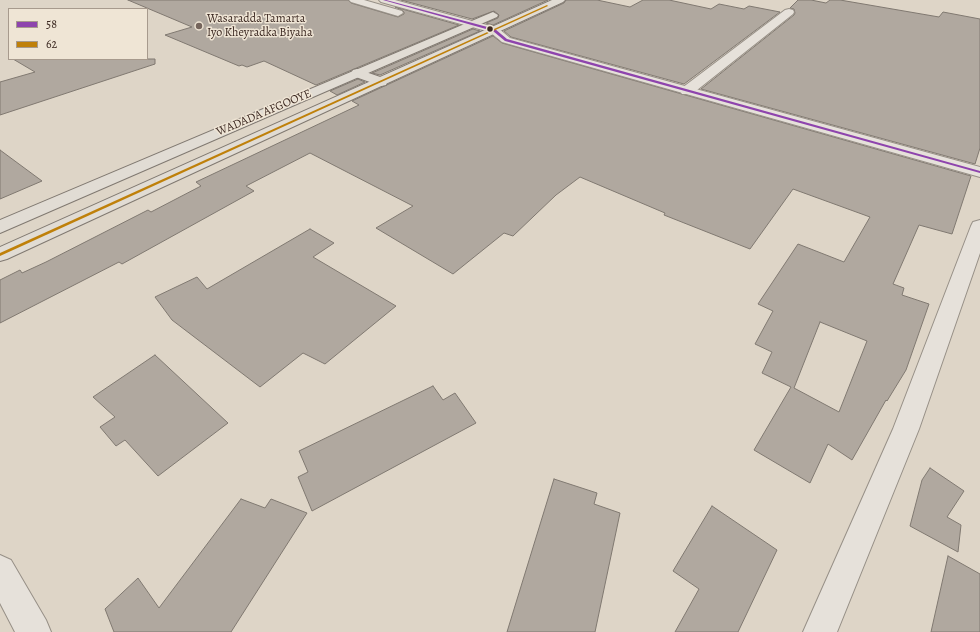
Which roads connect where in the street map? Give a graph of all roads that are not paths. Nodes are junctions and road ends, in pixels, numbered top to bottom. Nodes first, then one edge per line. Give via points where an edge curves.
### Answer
1 (354, 0) edge
2 (384, 0) edge
3 (560, 0) edge
4 (507, 9) dead end
5 (789, 12) dead end
6 (473, 24) junction
7 (458, 30) junction
8 (494, 30) junction
9 (481, 37) junction
10 (506, 40) junction
11 (357, 73) junction
12 (381, 82) junction
13 (687, 91) junction
14 (980, 172) edge
15 (980, 226) edge
16 (0, 227) edge
17 (3, 250) edge
18 (0, 571) edge
19 (34, 632) edge
20 (820, 632) edge

1 - 7 street
2 - 6 street
3 - 8 main road, WADADA AFGOOYE
4 - 6 main road, WADADA AFGOOYE
5 - 13 street
6 - 7 main road, WADADA AFGOOYE
6 - 8 street
7 - 9 street
7 - 11 main road, WADADA AFGOOYE
8 - 9 main road, WADADA AFGOOYE
8 - 10 street
9 - 10 street
9 - 12 main road, WADADA AFGOOYE
10 - 13 street
11 - 12 main road
11 - 16 main road, WADADA AFGOOYE
12 - 17 main road, WADADA AFGOOYE
13 - 14 street
15 - 20 street via 906,429
18 - 19 street

